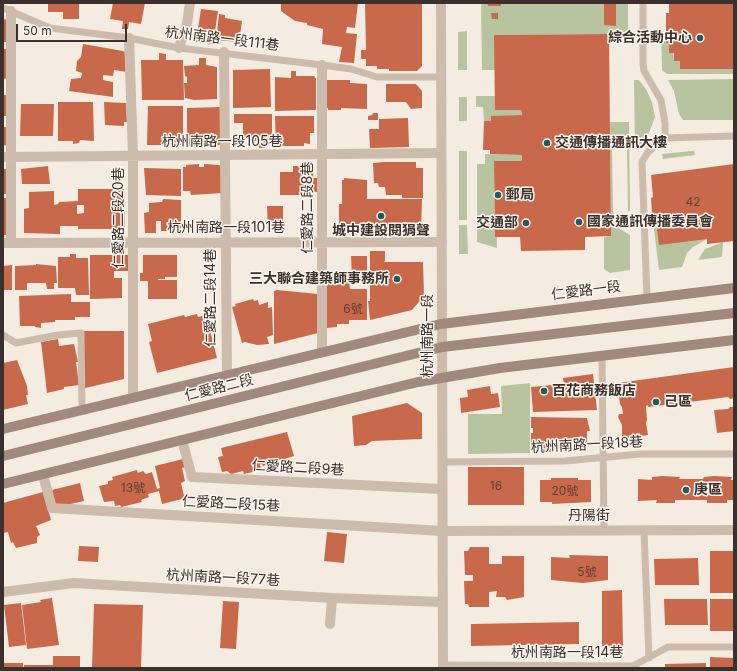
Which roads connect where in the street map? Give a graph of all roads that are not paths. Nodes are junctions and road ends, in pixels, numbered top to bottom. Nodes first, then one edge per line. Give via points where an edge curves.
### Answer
1 (190, 3) edge
2 (441, 3) edge
3 (643, 3) edge
4 (7, 9) edge
5 (129, 38) junction
6 (179, 48) junction
7 (224, 52) junction
8 (322, 65) junction
9 (441, 77) junction
10 (8, 85) edge
11 (734, 136) edge
12 (665, 138) junction
13 (441, 153) junction
14 (226, 155) junction
15 (8, 156) edge
16 (133, 156) junction
17 (322, 156) junction
18 (225, 242) junction
19 (322, 242) junction
20 (442, 242) junction
21 (133, 243) junction
22 (7, 244) edge
23 (734, 288) edge
24 (647, 298) junction
25 (734, 314) edge
26 (442, 324) junction
27 (3, 335) edge
28 (734, 340) edge
29 (442, 347) junction
30 (322, 351) junction
31 (602, 356) junction
32 (227, 375) junction
33 (442, 377) junction
34 (133, 397) junction
35 (82, 410) junction
36 (3, 429) edge
37 (182, 440) junction
38 (734, 454) edge
39 (3, 456) edge
40 (604, 457) junction
41 (442, 462) junction
42 (43, 475) junction
43 (3, 484) edge
44 (442, 489) junction
45 (604, 530) junction
46 (644, 530) junction
47 (734, 530) edge
48 (443, 531) junction
49 (3, 592) edge
50 (332, 598) junction
51 (442, 602) junction
52 (330, 624) dead end
53 (734, 647) edge
54 (649, 658) junction
55 (442, 667) edge

1 - 6 street
2 - 9 street, 杭州南路一段
3 - 12 lane via 644,70 661,100
4 - 5 lane, 杭州南路一段111巷 via 50,28
4 - 10 street, 杭州南路一段101巷
5 - 6 lane, 杭州南路一段111巷
5 - 16 street, 仁愛路二段20巷
6 - 7 lane, 杭州南路一段111巷
7 - 8 lane, 杭州南路一段111巷
7 - 14 street, 仁愛路二段14巷
8 - 9 lane, 杭州南路一段111巷 via 351,69 378,77
8 - 17 street, 仁愛路二段8巷
9 - 13 street, 杭州南路一段
10 - 15 street, 杭州南路一段101巷
11 - 12 lane
12 - 24 lane via 648,152 642,162
13 - 17 street, 杭州南路一段105巷
13 - 20 street, 杭州南路一段
14 - 16 street, 杭州南路一段105巷
14 - 17 street, 杭州南路一段105巷
14 - 18 street, 仁愛路二段14巷
15 - 16 street, 杭州南路一段105巷
15 - 22 street, 杭州南路一段101巷
16 - 21 street, 仁愛路二段20巷
17 - 19 street, 仁愛路二段8巷
18 - 19 street, 杭州南路一段101巷
18 - 21 street, 杭州南路一段101巷
18 - 32 street, 仁愛路二段14巷
19 - 20 street, 杭州南路一段101巷
19 - 30 street, 仁愛路二段8巷
20 - 26 street, 杭州南路一段
21 - 22 street, 杭州南路一段101巷
21 - 34 street, 仁愛路二段20巷
23 - 24 main road, 仁愛路一段
24 - 26 main road, 仁愛路一段
25 - 29 main road
26 - 29 street, 杭州南路一段
26 - 30 main road, 仁愛路二段
27 - 35 lane via 16,343 58,334 81,334
28 - 31 main road
29 - 33 street, 杭州南路一段
29 - 39 main road, 仁愛路二段
30 - 32 main road, 仁愛路二段
31 - 33 main road
31 - 40 lane
32 - 34 main road, 仁愛路二段
33 - 37 main road
33 - 41 street, 杭州南路一段
34 - 35 main road, 仁愛路二段
35 - 36 main road, 仁愛路二段
37 - 42 main road
37 - 44 street, 仁愛路二段9巷 via 192,477
38 - 40 lane, 杭州南路一段18巷 via 640,454
40 - 41 lane, 杭州南路一段18巷 via 565,461
40 - 45 lane
41 - 44 street, 杭州南路一段
42 - 43 main road
42 - 48 street, 仁愛路二段15巷 via 52,508
44 - 48 street, 杭州南路一段
45 - 46 street, 丹陽街
45 - 48 street, 丹陽街
46 - 47 street, 丹陽街
46 - 54 lane
48 - 51 street, 杭州南路一段
49 - 50 street, 杭州南路一段77巷 via 74,583
50 - 51 street, 杭州南路一段77巷
50 - 52 street
51 - 55 street, 杭州南路一段
53 - 54 lane, 杭州南路一段14巷 via 668,647
54 - 55 lane, 杭州南路一段14巷 via 632,666

